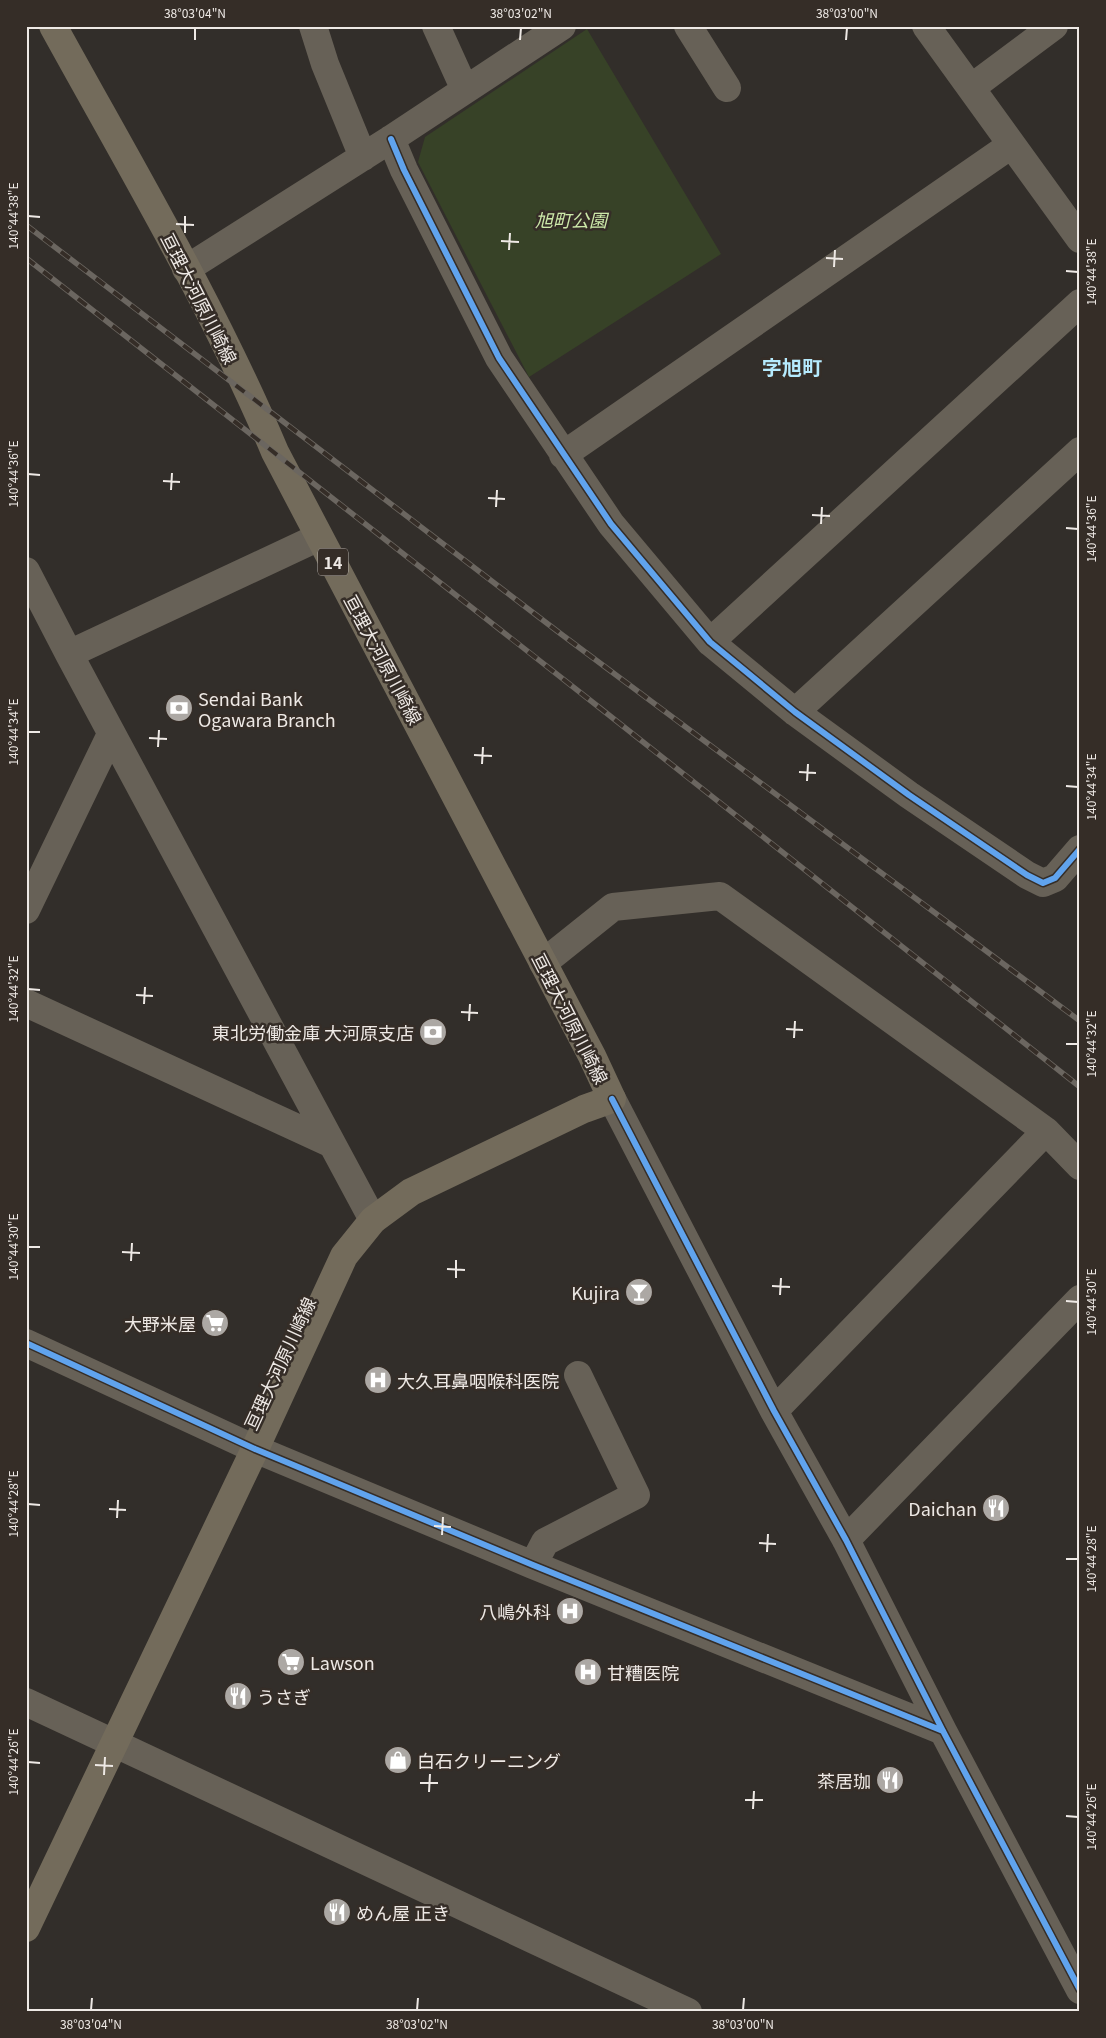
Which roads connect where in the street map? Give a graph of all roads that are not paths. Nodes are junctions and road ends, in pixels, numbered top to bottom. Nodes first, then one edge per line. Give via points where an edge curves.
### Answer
1 (53, 26) edge
2 (313, 26) edge
3 (436, 26) edge
4 (562, 26) edge
5 (688, 26) edge
6 (926, 26) edge
7 (1054, 26) edge
8 (727, 88) dead end
9 (971, 88) junction
10 (465, 90) junction
11 (391, 139) junction
12 (1011, 145) junction
13 (363, 156) junction
14 (1080, 239) edge
15 (186, 269) junction
16 (1080, 303) edge
17 (1080, 451) edge
18 (563, 455) junction
19 (319, 537) junction
20 (26, 571) edge
21 (710, 642) junction
22 (69, 654) junction
23 (794, 712) junction
24 (112, 734) junction
25 (1080, 849) edge
26 (26, 910) edge
27 (543, 963) junction
28 (26, 1003) edge
29 (612, 1099) junction
30 (1046, 1131) junction
31 (332, 1144) junction
32 (1080, 1166) edge
33 (373, 1220) junction
34 (1080, 1299) edge
35 (26, 1343) edge
36 (578, 1375) dead end
37 (774, 1411) junction
38 (255, 1449) junction
39 (846, 1540) junction
40 (533, 1565) junction
41 (26, 1702) edge
42 (943, 1731) junction
43 (115, 1744) junction
44 (26, 1928) edge
45 (1080, 1990) edge
46 (688, 2012) edge

1 - 15 main road, 亘理大河原川崎線 / 14
2 - 13 street
3 - 10 street
4 - 10 street
5 - 8 street
6 - 9 street
7 - 9 street
9 - 12 street
10 - 11 street
11 - 13 street
11 - 18 street via 499,358
12 - 14 street
12 - 18 street
13 - 15 street
15 - 19 main road, 亘理大河原川崎線 / 14
16 - 21 street
17 - 23 street
18 - 21 street via 612,524
19 - 22 street
19 - 27 main road, 亘理大河原川崎線 / 14
20 - 22 street
21 - 23 street
22 - 24 street
23 - 25 street via 1027,875 1043,882 1055,878
24 - 26 street
24 - 31 street
27 - 29 main road, 亘理大河原川崎線 / 14
27 - 30 street via 613,907 720,896
28 - 31 street
29 - 33 main road, 亘理大河原川崎線 via 584,1109 411,1192
29 - 37 street
30 - 32 street
30 - 37 street
31 - 33 street
33 - 38 main road, 亘理大河原川崎線 via 344,1256
34 - 39 street
35 - 38 street
36 - 40 street via 636,1495 545,1542
37 - 39 street
38 - 40 street
38 - 43 main road, 亘理大河原川崎線
39 - 42 street
40 - 42 street
41 - 43 street
42 - 45 street
43 - 44 main road, 亘理大河原川崎線
43 - 46 street

